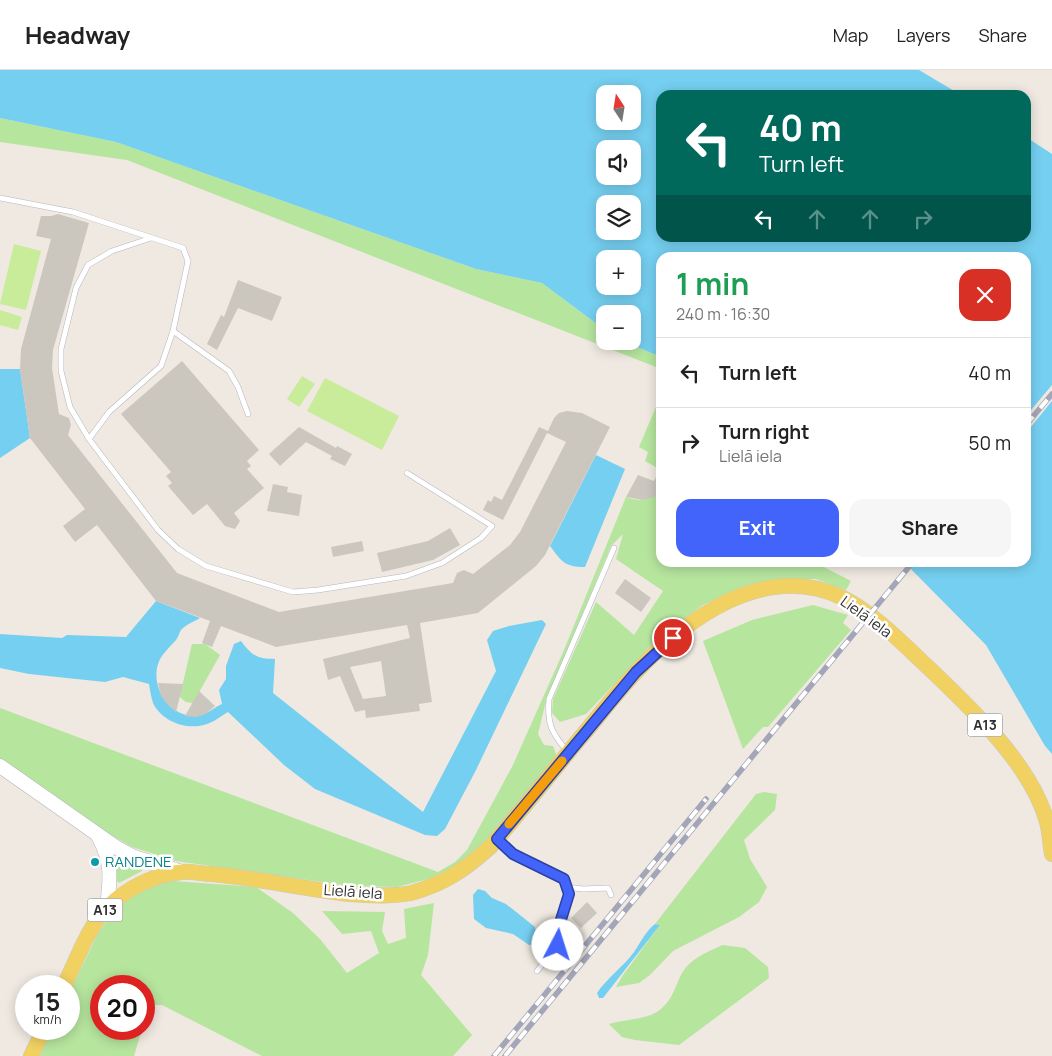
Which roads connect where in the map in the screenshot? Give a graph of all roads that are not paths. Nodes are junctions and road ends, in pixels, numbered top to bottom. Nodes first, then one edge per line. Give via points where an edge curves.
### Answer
1 (0, 198) edge
2 (151, 238) junction
3 (174, 331) junction
4 (248, 414) dead end
5 (89, 439) junction
6 (407, 473) dead end
7 (614, 548) dead end
8 (568, 753) junction
9 (0, 766) edge
10 (98, 835) junction
11 (497, 839) junction
12 (1052, 854) edge
13 (182, 872) junction
14 (566, 887) junction
15 (611, 895) dead end
16 (107, 907) junction
17 (537, 971) dead end
18 (69, 975) edge
19 (39, 1040) edge
20 (31, 1056) edge

1 - 2 lane via 73,212
2 - 3 lane via 183,248 188,261
2 - 5 lane via 112,251 88,265 76,288 61,349 61,371 70,407
3 - 4 lane via 229,371
3 - 5 lane via 161,366 109,412
5 - 6 lane via 158,530 178,549 206,566 293,592 406,576 442,563 481,538 492,526
7 - 8 lane via 549,700 547,718 554,736
8 - 11 main road, Lielā iela / A13
8 - 12 main road, Lielā iela / A13 via 636,672 686,626 747,592 801,586 823,590 841,597 878,623 961,698 995,736 1026,776 1047,821
9 - 10 main road, Lielā iela
10 - 13 main road, Lielā iela via 134,856
10 - 16 main road via 110,865
11 - 13 main road, Lielā iela / A13 via 468,867 443,882 410,893 376,896
11 - 14 lane via 513,854 564,879
13 - 16 main road, A13 via 151,879
14 - 15 lane via 608,888
14 - 17 lane via 569,894 559,926 558,945
16 - 18 main road, A13 via 94,924
19 - 20 main road

